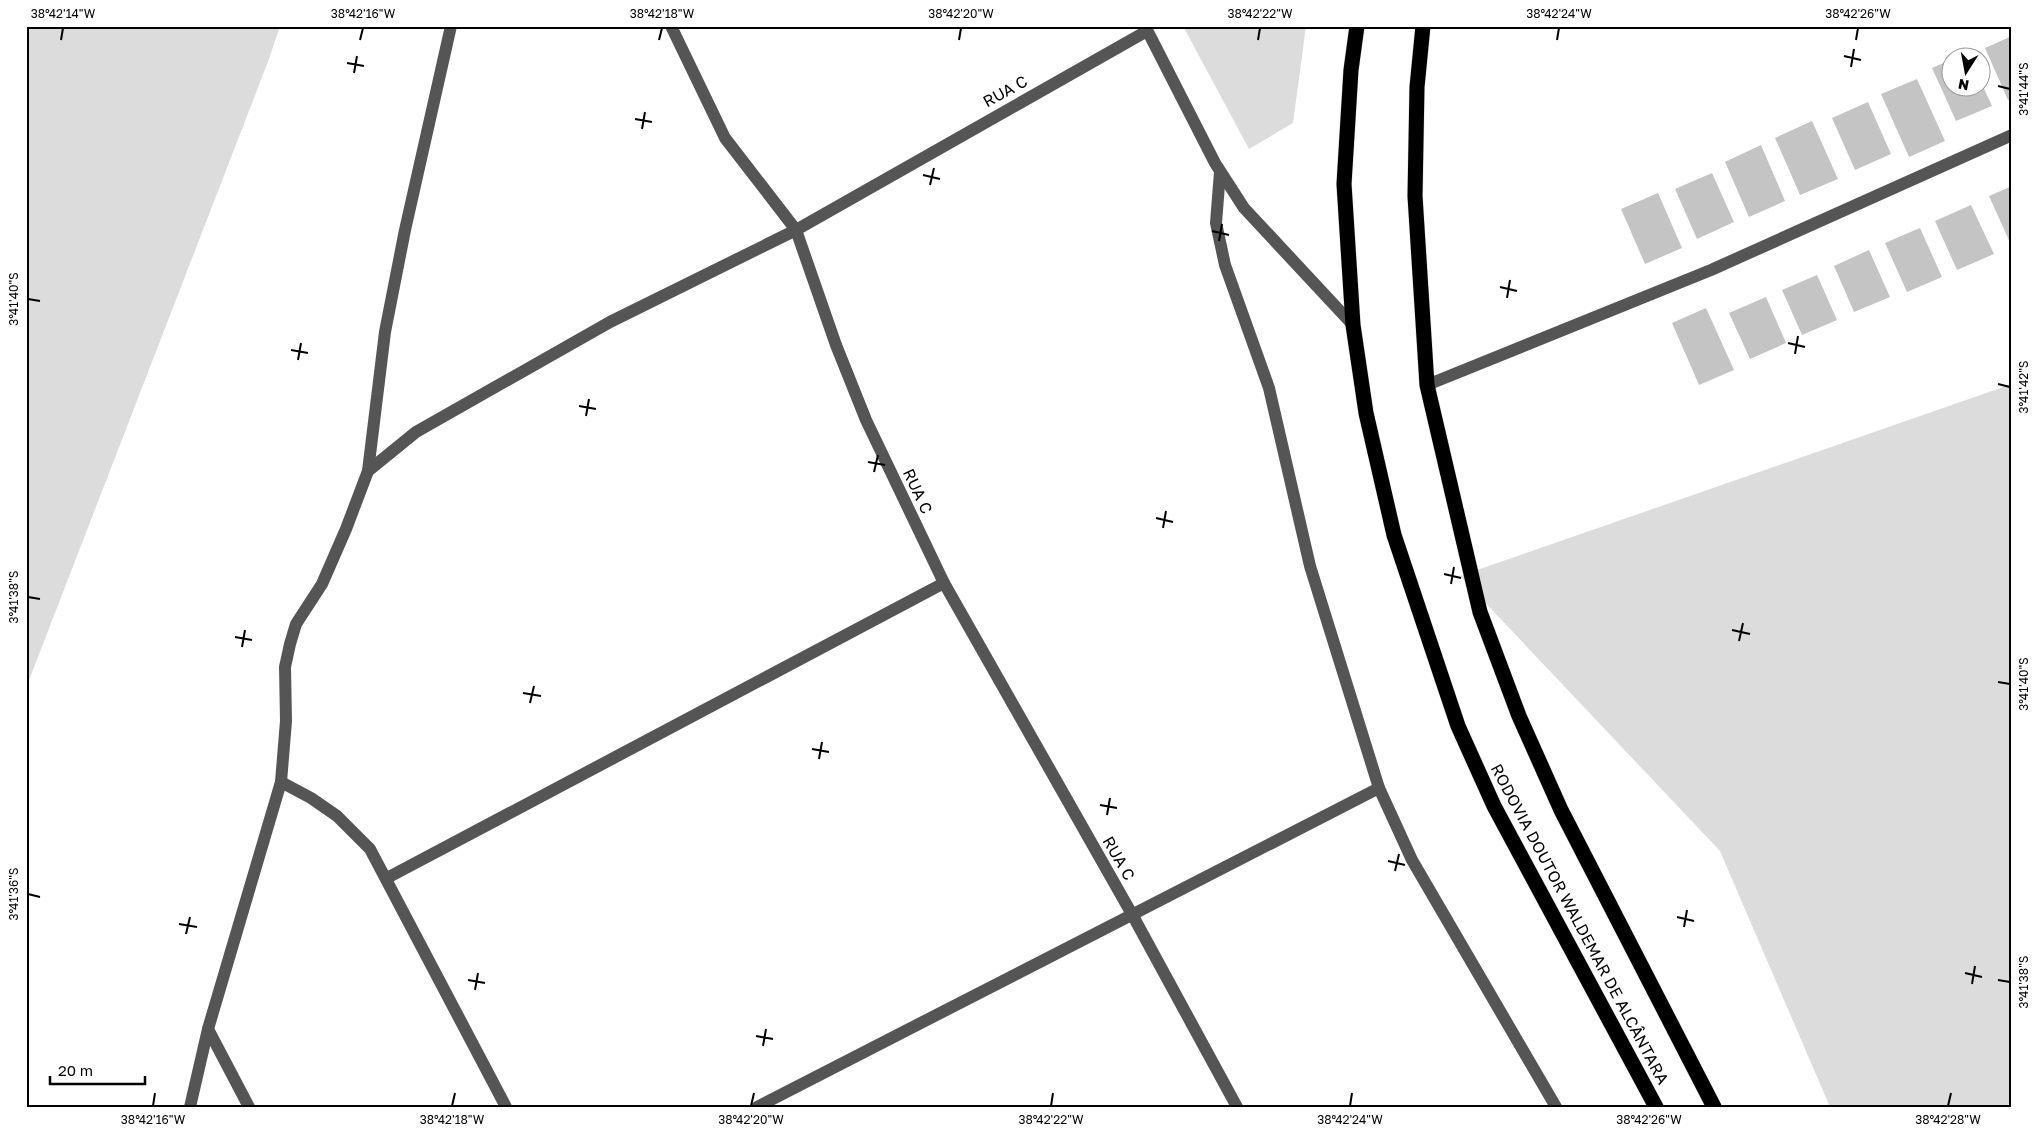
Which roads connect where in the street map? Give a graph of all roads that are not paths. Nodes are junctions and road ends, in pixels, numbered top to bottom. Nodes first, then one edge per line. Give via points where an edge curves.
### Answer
1 (451, 26) edge
2 (671, 26) edge
3 (1357, 26) edge
4 (1423, 26) edge
5 (1146, 28) edge
6 (2012, 135) edge
7 (1220, 172) junction
8 (796, 230) junction
9 (1354, 325) junction
10 (1427, 385) junction
11 (368, 471) junction
12 (944, 583) junction
13 (281, 782) junction
14 (1379, 788) junction
15 (387, 878) junction
16 (1133, 916) junction
17 (208, 1029) junction
18 (190, 1107) edge
19 (249, 1107) edge
20 (506, 1107) edge
21 (757, 1107) edge
22 (1237, 1107) edge
23 (1556, 1107) edge
24 (1656, 1107) edge
25 (1714, 1107) edge

1 - 11 street via 405,230 386,332
2 - 8 street via 725,138
3 - 9 highway, RODOVIA DOUTOR WALDEMAR DE ALCÂNTARA via 1344,184
4 - 10 highway, RODOVIA DOUTOR WALDEMAR DE ALCÂNTARA via 1417,87 1415,196
5 - 7 street
5 - 8 street, RUA C
6 - 10 street via 1711,270
7 - 9 street via 1244,208
7 - 14 street via 1216,223 1225,265 1269,388 1310,566
8 - 11 street via 602,327 416,432
8 - 12 street, RUA C via 866,420
9 - 24 highway, RODOVIA DOUTOR WALDEMAR DE ALCÂNTARA via 1366,413 1394,535 1458,726 1494,806
10 - 25 highway, RODOVIA DOUTOR WALDEMAR DE ALCÂNTARA via 1480,612 1519,716 1561,810
11 - 13 street via 326,574 296,624 290,644 285,667 286,721
12 - 15 street
12 - 16 street, RUA C
13 - 15 street via 337,816 370,849
13 - 17 street
14 - 16 street
14 - 23 street via 1412,860
15 - 20 street
16 - 21 street
16 - 22 street, RUA C
17 - 18 street
17 - 19 street

